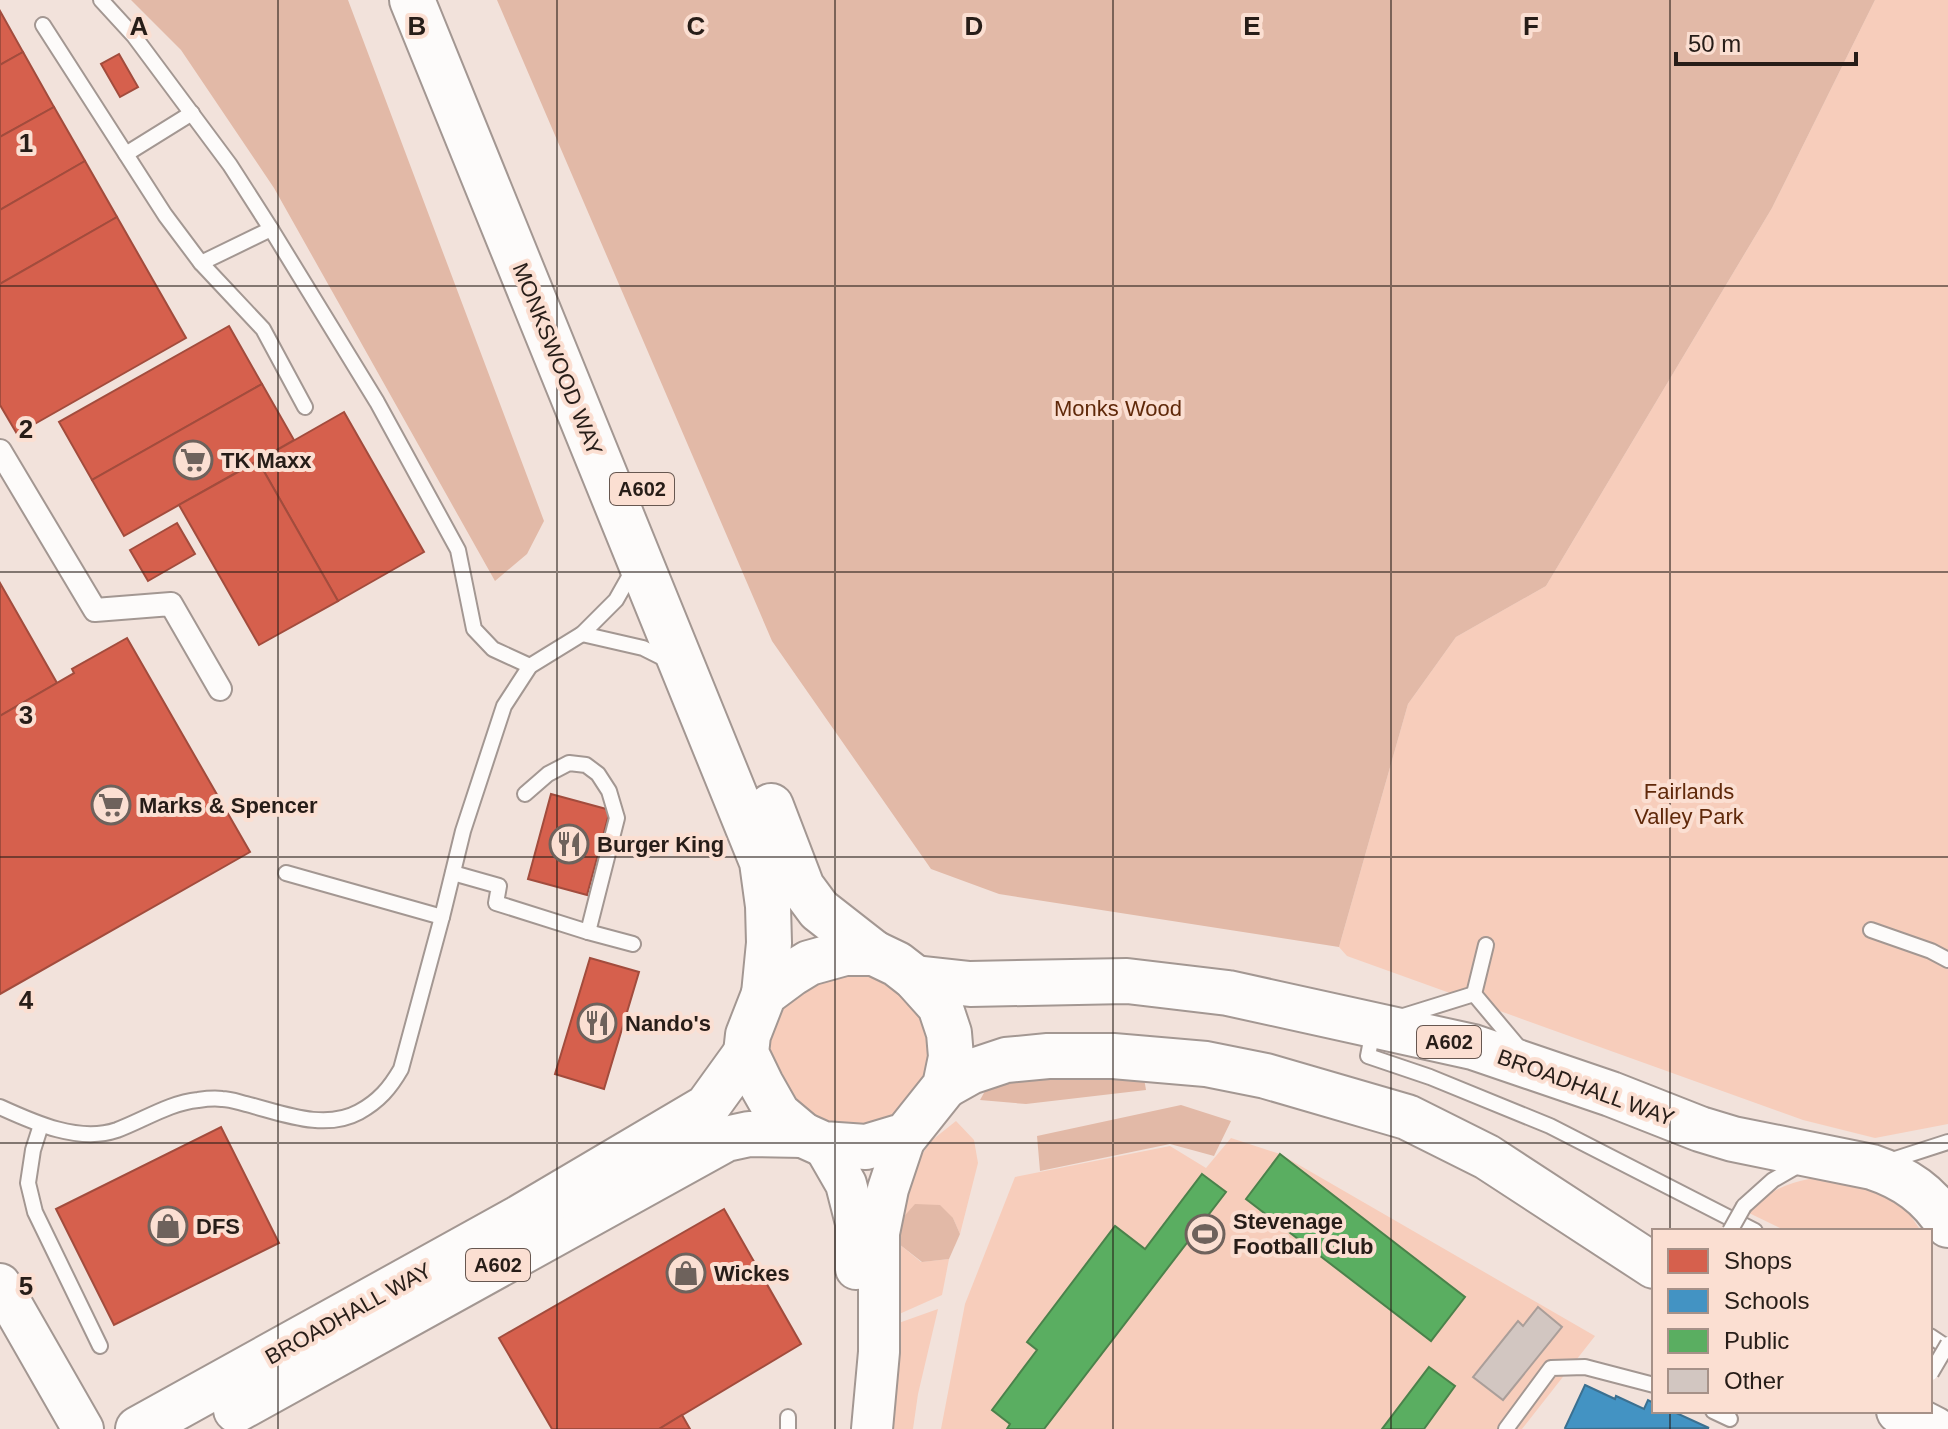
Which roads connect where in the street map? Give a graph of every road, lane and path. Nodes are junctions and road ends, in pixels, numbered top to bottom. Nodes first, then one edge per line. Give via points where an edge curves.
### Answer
1 (101, 0) edge
2 (412, 0) edge
3 (443, 0) edge
4 (43, 25) dead end
5 (192, 113) junction
6 (126, 154) junction
7 (271, 229) junction
8 (201, 263) junction
9 (305, 407) dead end
10 (0, 451) edge
11 (635, 548) junction
12 (582, 634) junction
13 (530, 666) junction
14 (683, 669) junction
15 (220, 689) dead end
16 (525, 794) dead end
17 (286, 873) dead end
18 (453, 873) junction
19 (442, 917) junction
20 (1871, 930) dead end
21 (588, 932) junction
22 (633, 944) dead end
23 (1486, 945) dead end
24 (874, 953) junction
25 (1948, 960) edge
26 (915, 978) junction
27 (764, 994) junction
28 (1474, 994) junction
29 (1374, 1025) junction
30 (746, 1053) junction
31 (1537, 1069) junction
32 (945, 1086) junction
33 (0, 1107) edge
34 (41, 1125) junction
35 (906, 1135) junction
36 (813, 1139) junction
37 (1948, 1142) edge
38 (1814, 1156) junction
39 (1871, 1167) junction
40 (1946, 1214) edge
41 (1731, 1229) edge
42 (1751, 1229) edge
43 (1652, 1265) edge
44 (0, 1284) edge
45 (100, 1346) dead end
46 (1948, 1346) edge
47 (1932, 1371) edge
48 (1652, 1384) edge
49 (1717, 1413) edge
50 (1903, 1413) edge
51 (190, 1417) edge
52 (1730, 1419) dead end
53 (83, 1429) edge
54 (138, 1429) edge
55 (847, 1429) edge
56 (872, 1429) edge
57 (1506, 1429) edge
58 (1934, 1429) edge

1 - 5 lane
2 - 11 main road, MONKSWOOD WAY / A602
3 - 24 main road, MONKSWOOD WAY / A602 via 802,887 819,910
4 - 6 lane
5 - 6 lane
5 - 7 lane
6 - 8 lane
7 - 8 lane
7 - 13 lane via 377,402 458,550 474,629 493,649
8 - 9 lane via 263,329
10 - 15 street via 95,610 171,604
11 - 12 lane via 629,577 616,600
11 - 14 main road, MONKSWOOD WAY / A602
12 - 13 lane
12 - 14 lane via 643,648
13 - 18 lane via 504,706
14 - 27 main road, MONKSWOOD WAY / A602 via 762,862 769,918
16 - 21 lane via 569,763 586,765 609,791 617,818
17 - 19 lane
18 - 19 lane
18 - 21 lane via 499,886 496,903
19 - 34 lane via 401,1069 390,1088 350,1117 307,1119 224,1099 176,1104 115,1131 89,1134
20 - 25 lane
21 - 22 lane
23 - 28 lane
24 - 26 main road
24 - 27 main road via 845,953 809,963
26 - 29 main road, BROADHALL WAY / A602 via 970,984 1127,981 1228,993
26 - 32 main road via 940,1006 949,1033
27 - 30 main road
28 - 29 lane
28 - 31 lane
29 - 31 main road, BROADHALL WAY / A602 via 1473,1047
29 - 42 lane via 1368,1056 1550,1126
30 - 36 main road via 778,1114
30 - 51 main road, BROADHALL WAY / A602 via 707,1107
31 - 38 main road, BROADHALL WAY / A602 via 1733,1139
32 - 35 main road
32 - 43 main road via 1006,1060 1048,1056 1206,1064 1266,1076 1407,1117 1487,1157
33 - 34 lane
34 - 45 lane via 28,1183 35,1212
35 - 36 main road via 866,1147
35 - 56 main road via 879,1233 879,1352
36 - 51 main road, BROADHALL WAY / A602 via 749,1134 726,1139
36 - 55 main road via 846,1184 856,1223 855,1351
37 - 39 lane
38 - 39 main road, BROADHALL WAY / A602
38 - 41 lane, bridge via 1773,1180 1744,1206
39 - 40 main road, BROADHALL WAY / A602 via 1904,1180
44 - 53 main road
46 - 47 lane, bridge
48 - 57 lane via 1585,1367 1551,1368
49 - 52 lane
50 - 58 main road
51 - 54 main road, BROADHALL WAY / A602

